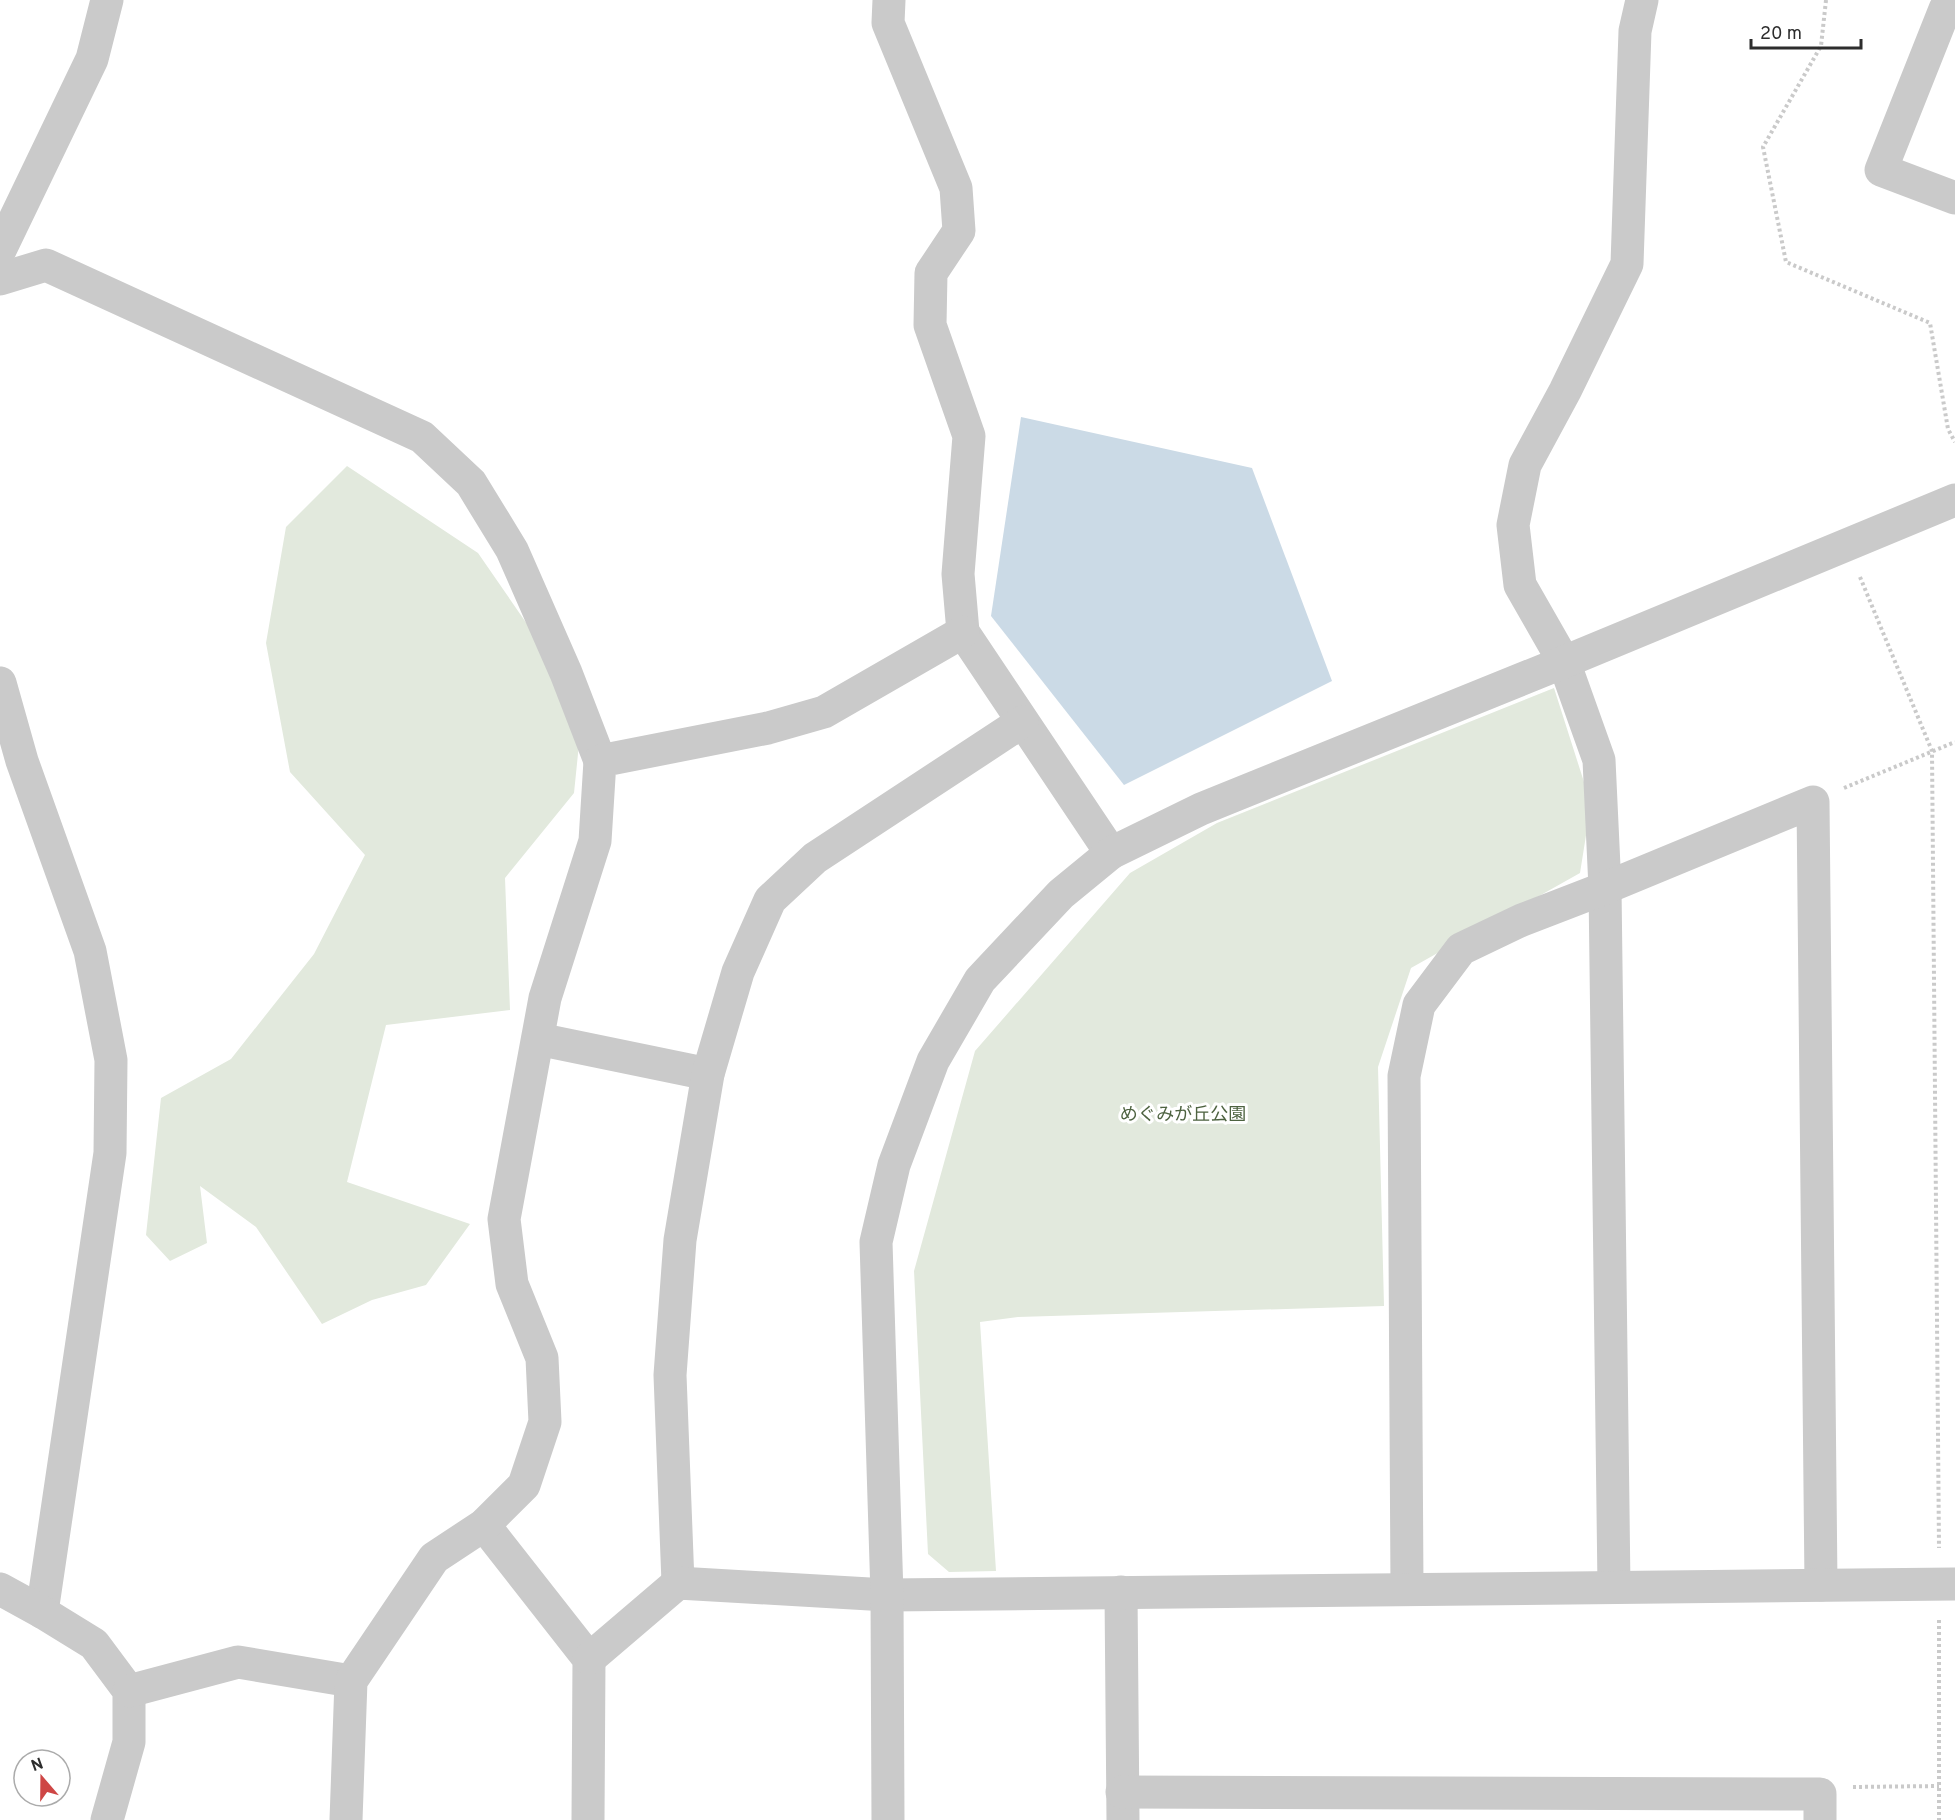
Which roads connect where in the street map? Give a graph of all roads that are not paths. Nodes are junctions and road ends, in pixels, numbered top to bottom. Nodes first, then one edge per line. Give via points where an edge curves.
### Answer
1 (107, 0) edge
2 (889, 0) edge
3 (1642, 0) edge
4 (1951, 0) edge
5 (1955, 198) edge
6 (0, 250) edge
7 (0, 279) edge
8 (1955, 500) edge
9 (963, 632) junction
10 (1564, 662) junction
11 (0, 683) edge
12 (1022, 722) junction
13 (600, 760) junction
14 (11, 761) edge
15 (1111, 853) junction
16 (1605, 888) junction
17 (538, 1039) junction
18 (708, 1074) junction
19 (484, 1525) junction
20 (678, 1583) junction
21 (1821, 1585) junction
22 (1614, 1587) junction
23 (0, 1589) edge
24 (1407, 1589) junction
25 (1122, 1592) junction
26 (887, 1595) junction
27 (1947, 1597) edge
28 (42, 1612) junction
29 (589, 1659) junction
30 (351, 1681) junction
31 (129, 1691) junction
32 (1123, 1806) edge
33 (1820, 1807) edge
34 (107, 1820) edge
35 (346, 1820) edge
36 (588, 1820) edge
37 (888, 1820) edge

1 - 6 street via 92,58
2 - 9 street via 888,23 956,188 958,231 931,273 930,325 969,436 958,574
3 - 10 street via 1635,31 1627,264 1525,465 1513,525 1520,585
4 - 5 street via 1881,170
7 - 13 street via 46,265 422,437 471,483 512,550
8 - 10 street
9 - 12 street
9 - 13 street via 824,712 768,728
10 - 15 street via 1201,809
10 - 16 street via 1599,760
11 - 14 street
12 - 15 street
12 - 18 street via 814,858 770,900 738,972
13 - 17 street via 596,841 545,998
14 - 28 street via 90,951 111,1060 110,1153
15 - 26 street via 1061,894 980,980 933,1060 894,1165 876,1242
16 - 21 street via 1814,802
16 - 22 street
16 - 24 street via 1461,949 1419,1005 1404,1076
17 - 18 street
17 - 19 street via 504,1219 512,1284 542,1358 545,1422 524,1485
18 - 20 street via 680,1240 670,1375
19 - 29 street
19 - 30 street via 434,1558
20 - 26 street
20 - 29 street
21 - 22 street
21 - 27 street
22 - 24 street
23 - 28 street
24 - 25 street
25 - 26 street
25 - 32 street
26 - 37 street
28 - 31 street via 94,1644
29 - 36 street
30 - 31 street via 238,1662
30 - 35 street
31 - 34 street via 129,1742
32 - 33 street

